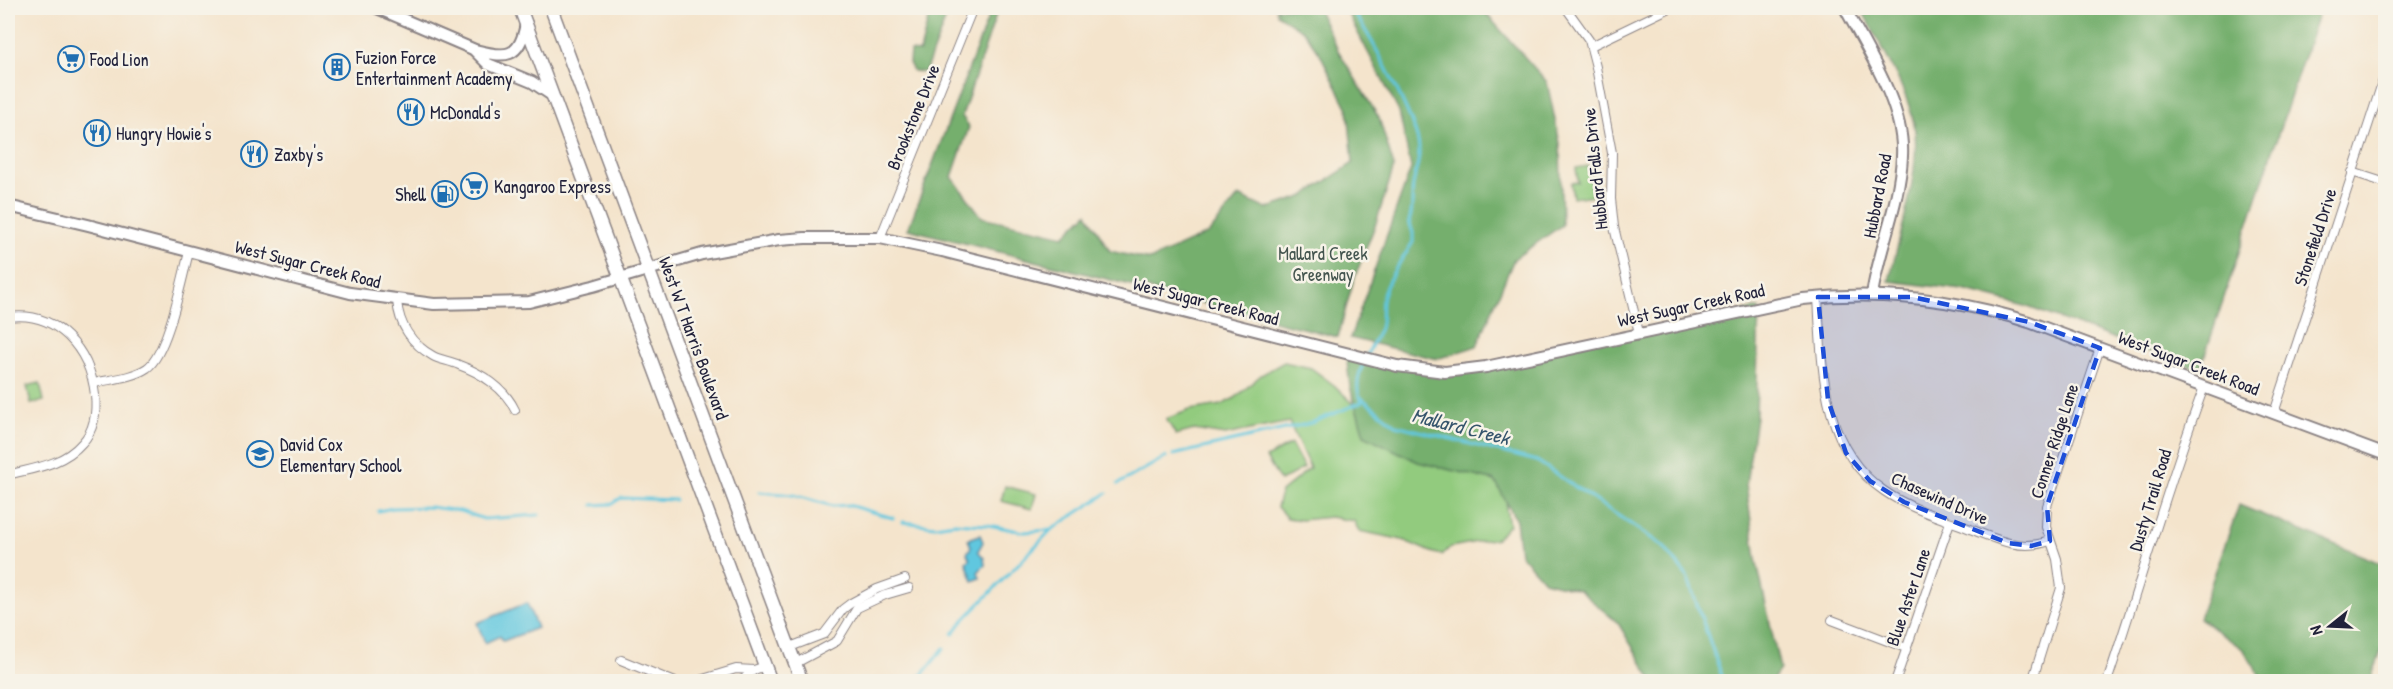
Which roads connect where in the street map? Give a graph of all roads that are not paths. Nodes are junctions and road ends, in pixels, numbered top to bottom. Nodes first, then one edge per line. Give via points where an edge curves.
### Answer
1 (377, 8) edge
2 (520, 8) edge
3 (551, 8) edge
4 (973, 8) edge
5 (1566, 8) edge
6 (1670, 8) edge
7 (1845, 8) edge
8 (526, 23) junction
9 (1591, 46) junction
10 (475, 51) junction
11 (2385, 70) edge
12 (554, 96) junction
13 (2352, 172) junction
14 (2385, 183) edge
15 (8, 207) edge
16 (880, 238) junction
17 (189, 252) junction
18 (649, 270) junction
19 (622, 278) junction
20 (1872, 295) junction
21 (1818, 297) junction
22 (397, 301) junction
23 (8, 317) edge
24 (1639, 333) junction
25 (2100, 348) junction
26 (94, 382) junction
27 (2204, 387) junction
28 (515, 410) dead end
29 (2274, 413) junction
30 (2385, 455) edge
31 (8, 475) edge
32 (1950, 522) junction
33 (2050, 541) junction
34 (905, 579) dead end
35 (909, 588) dead end
36 (1832, 620) dead end
37 (790, 647) junction
38 (1906, 648) junction
39 (621, 660) dead end
40 (795, 663) junction
41 (760, 668) junction
42 (675, 681) edge
43 (693, 681) edge
44 (740, 681) edge
45 (771, 681) edge
46 (802, 681) edge
47 (1895, 681) edge
48 (2032, 681) edge
49 (2107, 681) edge

1 - 10 main road
2 - 8 main road
3 - 18 main road, West W T Harris Boulevard
4 - 16 street, Brookstone Drive
5 - 9 street, Hubbard Falls Drive
6 - 9 street
7 - 20 main road, Hubbard Road via 1892,102 1902,140 1899,177
8 - 10 main road via 520,46 510,54
8 - 12 main road
9 - 24 street, Hubbard Falls Drive via 1609,131 1614,227
10 - 12 main road via 488,64
11 - 13 street, Stonefield Drive
12 - 19 main road
13 - 14 street
13 - 29 street, Stonefield Drive
15 - 17 main road, West Sugar Creek Road
16 - 18 main road, West Sugar Creek Road via 779,240 729,248
16 - 24 main road, West Sugar Creek Road via 1397,366 1445,372 1473,369
17 - 22 main road, West Sugar Creek Road
17 - 26 street via 166,336 155,360 139,372
18 - 19 main road, West Sugar Creek Road
18 - 37 main road, West W T Harris Boulevard
19 - 22 main road, West Sugar Creek Road via 530,302 460,305
19 - 41 main road
20 - 21 main road, West Sugar Creek Road
20 - 25 main road, West Sugar Creek Road via 1979,308
21 - 24 main road, West Sugar Creek Road
21 - 32 street, Chasewind Drive via 1828,400 1846,453 1886,493
22 - 28 street via 401,323 423,349 433,357 477,372 506,395
23 - 26 street via 32,317 56,326 82,351
25 - 27 main road, West Sugar Creek Road
25 - 33 street, Conner Ridge Lane via 2047,506
26 - 31 street via 94,417 83,442 58,461
27 - 29 main road, West Sugar Creek Road
27 - 49 street, Dusty Trail Road
29 - 30 main road, West Sugar Creek Road
32 - 33 street, Chasewind Drive via 2023,546
32 - 38 street, Blue Aster Lane
33 - 48 street, Conner Ridge Lane via 2059,566 2061,588
34 - 37 street via 850,603 824,634
35 - 40 street via 857,608 837,641
36 - 38 street
37 - 40 main road, West W T Harris Boulevard
38 - 47 street, Blue Aster Lane
39 - 42 street
40 - 46 main road, West W T Harris Boulevard
41 - 43 street via 736,669
41 - 44 street
41 - 45 main road

